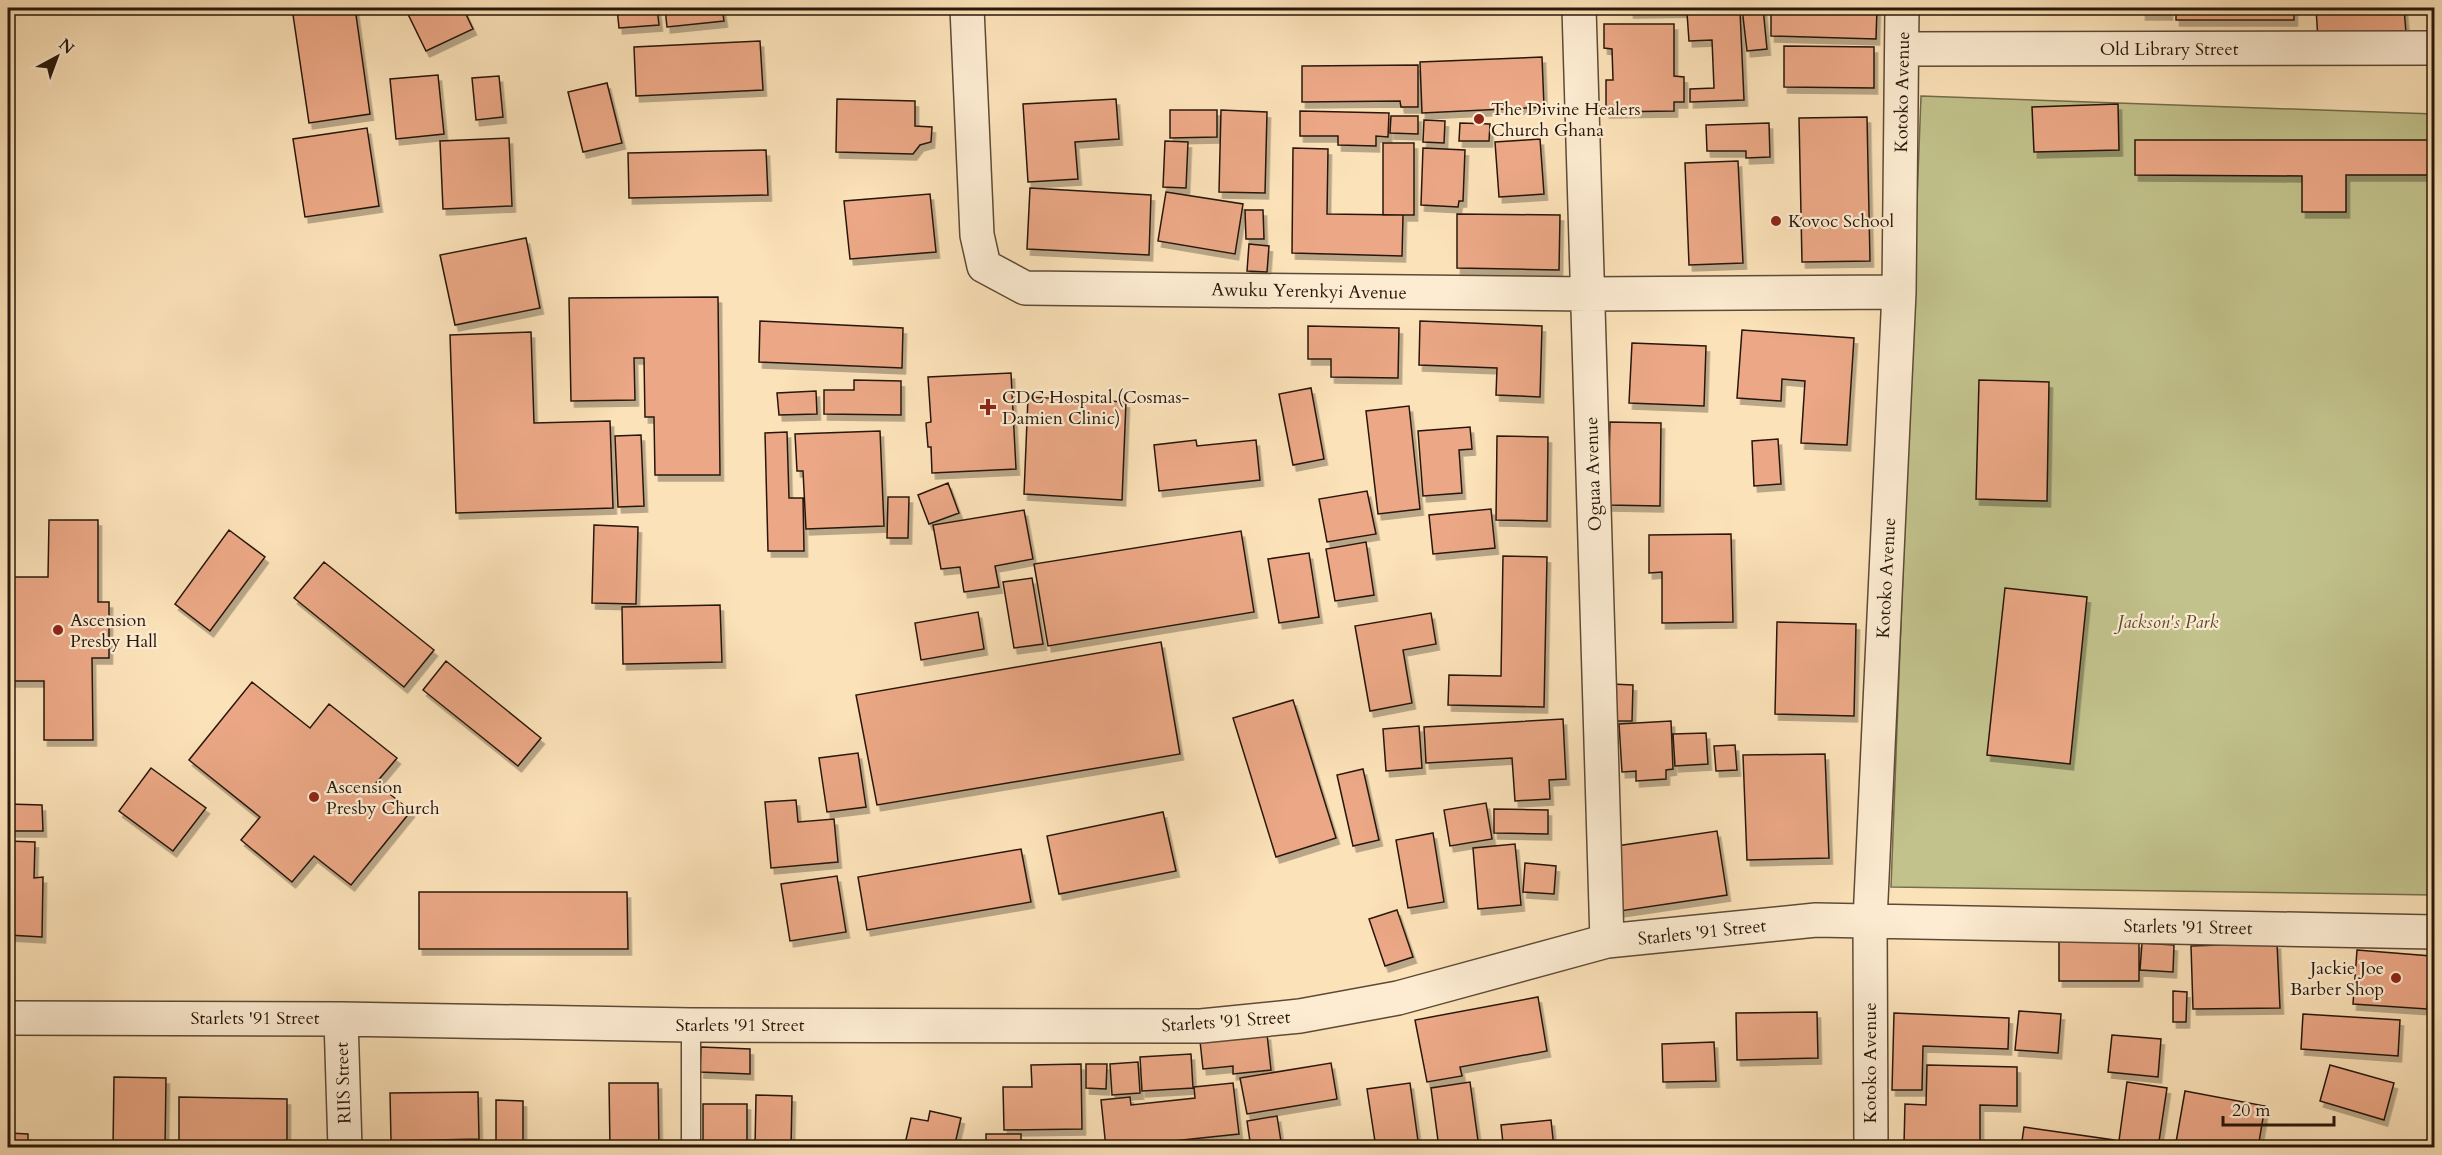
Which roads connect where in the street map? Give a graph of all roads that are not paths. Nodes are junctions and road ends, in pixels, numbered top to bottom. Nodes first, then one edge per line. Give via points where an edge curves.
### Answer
1 (967, 8) edge
2 (1579, 8) edge
3 (1902, 8) edge
4 (2434, 48) edge
5 (1903, 50) junction
6 (1899, 292) junction
7 (1587, 294) junction
8 (1870, 921) junction
9 (2434, 932) edge
10 (1607, 941) junction
11 (8, 1018) edge
12 (341, 1019) junction
13 (691, 1025) junction
14 (345, 1148) edge
15 (691, 1148) edge
16 (1870, 1148) edge

1 - 7 street, Awuku Yerenkyi Avenue via 977,235 984,266 1025,288
2 - 7 street, Oguaa Avenue
3 - 5 street, Kotoko Avenue
4 - 5 street, Old Library Street
5 - 6 street, Kotoko Avenue
6 - 7 street, Awuku Yerenkyi Avenue
6 - 8 street, Kotoko Avenue
7 - 10 street, Oguaa Avenue
8 - 9 street, Starlets '91 Street
8 - 10 street, Starlets '91 Street via 1816,920
8 - 16 street, Kotoko Avenue
10 - 13 street, Starlets '91 Street via 1398,998 1300,1016 1201,1026
11 - 12 street, Starlets '91 Street
12 - 13 street, Starlets '91 Street
12 - 14 street, RIIS Street
13 - 15 lane

